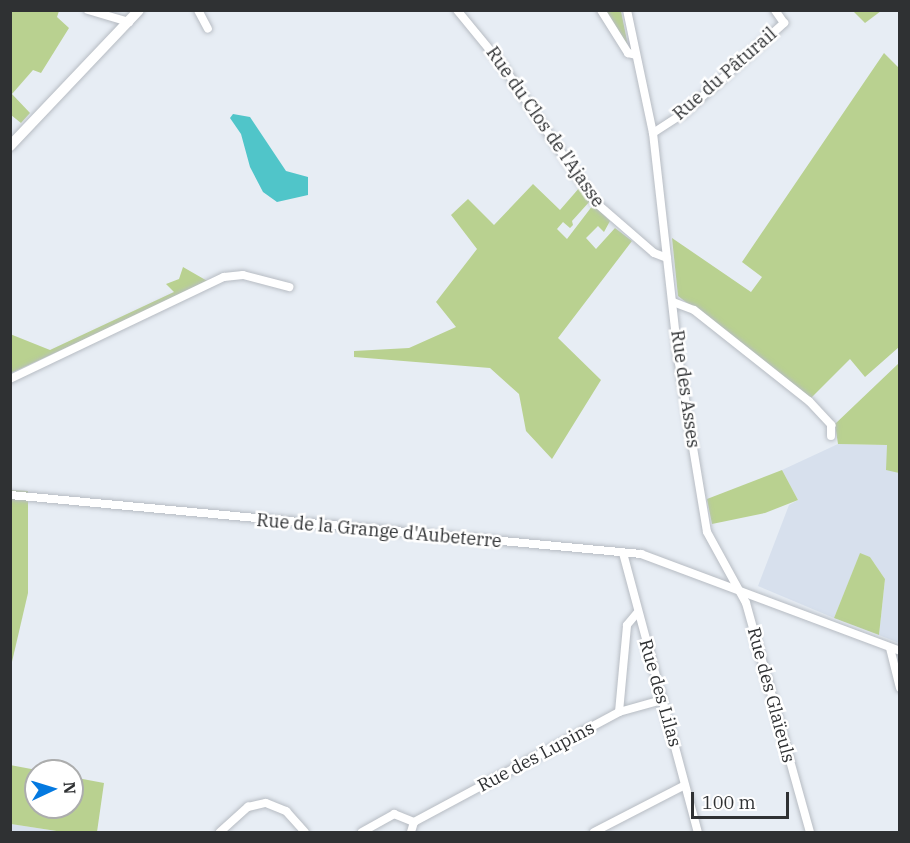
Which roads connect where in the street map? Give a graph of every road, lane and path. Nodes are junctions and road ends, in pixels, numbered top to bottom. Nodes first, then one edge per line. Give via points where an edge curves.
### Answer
1 (88, 10) edge
2 (140, 10) edge
3 (198, 10) edge
4 (457, 10) edge
5 (601, 10) edge
6 (627, 10) edge
7 (775, 10) edge
8 (129, 22) junction
9 (208, 29) dead end
10 (636, 55) junction
11 (653, 133) junction
12 (10, 146) edge
13 (667, 258) junction
14 (289, 287) dead end
15 (672, 302) junction
16 (10, 379) edge
17 (831, 436) dead end
18 (10, 495) edge
19 (623, 553) junction
20 (742, 592) junction
21 (637, 613) junction
22 (890, 648) junction
23 (900, 651) edge
24 (900, 688) edge
25 (662, 700) junction
26 (619, 712) junction
27 (685, 785) junction
28 (414, 822) junction
29 (220, 832) edge
30 (305, 832) edge
31 (362, 832) edge
32 (411, 832) edge
33 (594, 832) edge
34 (698, 832) edge
35 (810, 832) edge

1 - 8 street
2 - 8 main road
3 - 9 street
4 - 13 street, Rue du Clos de l'Ajasse via 501,64 594,201 654,254
5 - 10 street via 628,53
6 - 10 street, Rue des Asses
7 - 11 street, Rue du Pâturail via 784,22 684,113
8 - 12 main road
10 - 11 street, Rue des Asses
11 - 13 street, Rue des Asses
13 - 15 street, Rue des Asses
14 - 16 street via 243,275 224,277
15 - 17 street via 694,310 810,401 831,424
15 - 20 street, Rue des Asses via 707,532
18 - 19 street, Rue de la Grange d'Aubeterre
19 - 20 street, Rue de la Grange d'Aubeterre via 650,556
19 - 21 street, Rue des Lilas
20 - 22 street
20 - 35 street, Rue des Glaïeuls
21 - 25 street, Rue des Lilas
21 - 26 street via 627,625
22 - 23 street
22 - 24 street
25 - 26 street, Rue des Lupins
25 - 27 street, Rue des Lilas
26 - 28 street, Rue des Lupins
27 - 33 street
27 - 34 street, Rue des Lilas
28 - 31 street via 405,815 394,814
28 - 32 street
29 - 30 street via 248,807 266,803 286,812

